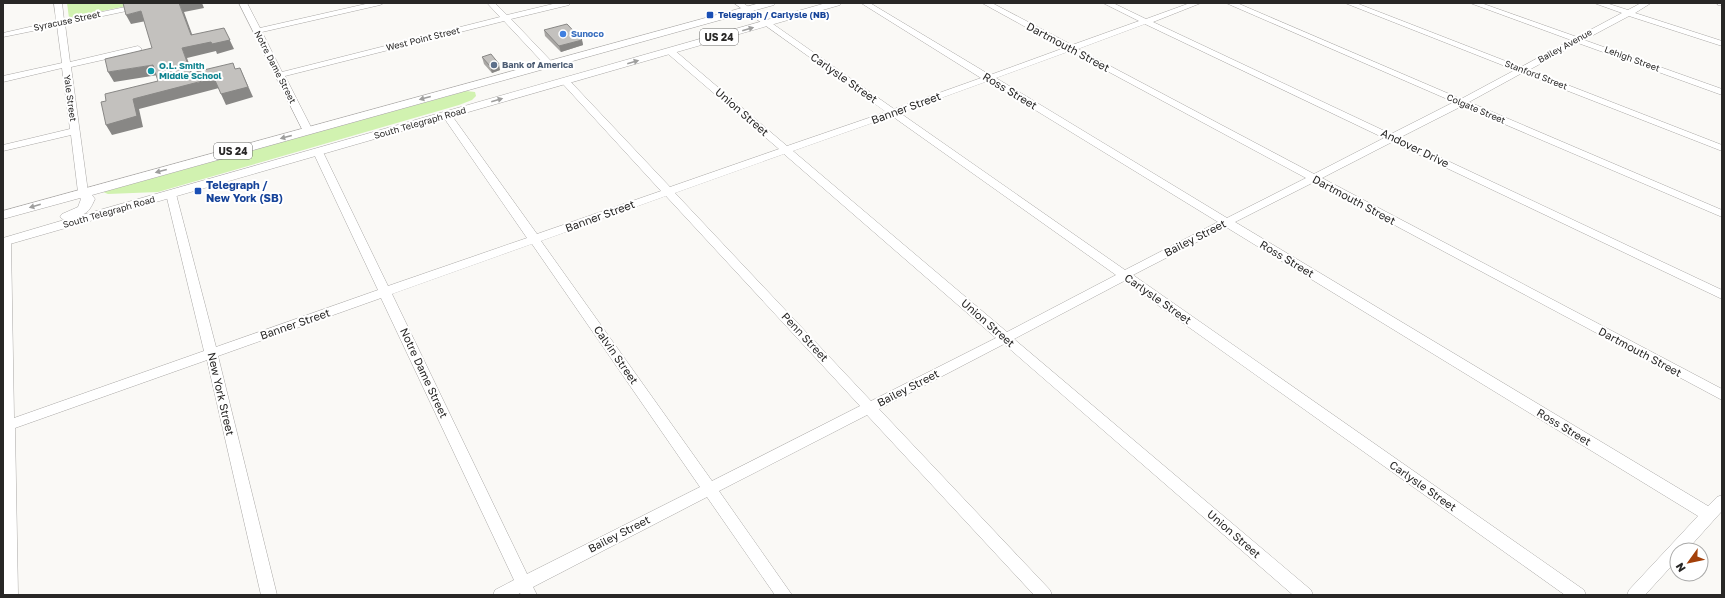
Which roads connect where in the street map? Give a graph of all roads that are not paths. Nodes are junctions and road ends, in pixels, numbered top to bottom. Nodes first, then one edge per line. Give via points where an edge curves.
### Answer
1 (58, 3) edge
2 (155, 3) edge
3 (243, 3) edge
4 (380, 3) edge
5 (491, 3) edge
6 (566, 3) edge
7 (738, 3) edge
8 (771, 3) edge
9 (837, 3) edge
10 (865, 3) edge
11 (986, 3) edge
12 (1107, 3) edge
13 (1197, 3) edge
14 (1230, 3) edge
15 (1349, 3) edge
16 (1474, 3) edge
17 (1598, 3) edge
18 (1647, 3) edge
19 (747, 10) junction
20 (1628, 13) junction
21 (506, 18) junction
22 (1146, 21) junction
23 (703, 22) junction
24 (60, 23) junction
25 (767, 24) junction
26 (258, 31) junction
27 (3, 35) edge
28 (1578, 40) junction
29 (1722, 44) edge
30 (1071, 48) junction
31 (138, 49) dead end
32 (670, 51) junction
33 (549, 64) junction
34 (65, 65) junction
35 (1522, 70) junction
36 (595, 72) junction
37 (280, 75) junction
38 (990, 78) junction
39 (3, 79) edge
40 (564, 81) junction
41 (462, 88) junction
42 (1722, 92) edge
43 (1462, 102) junction
44 (894, 112) junction
45 (447, 116) junction
46 (74, 130) junction
47 (308, 131) junction
48 (1392, 138) junction
49 (3, 148) edge
50 (1722, 148) edge
51 (786, 150) junction
52 (318, 152) junction
53 (297, 158) junction
54 (1314, 178) junction
55 (82, 192) junction
56 (669, 192) junction
57 (171, 194) junction
58 (3, 214) edge
59 (1722, 214) edge
60 (1227, 223) junction
61 (4, 240) edge
62 (534, 240) junction
63 (1124, 276) junction
64 (385, 292) junction
65 (1722, 294) edge
66 (1005, 338) junction
67 (211, 354) junction
68 (1722, 395) edge
69 (869, 407) junction
70 (5, 426) edge
71 (710, 488) junction
72 (1722, 501) edge
73 (1709, 516) junction
74 (526, 589) edge
75 (10, 595) edge
76 (269, 595) edge
77 (501, 595) edge
78 (784, 595) edge
79 (1044, 595) edge
80 (1306, 595) edge
81 (1578, 595) edge
82 (1635, 595) edge

1 - 24 street, Yale Street
2 - 24 street, Syracuse Street
3 - 26 street, Notre Dame Street
4 - 26 street
5 - 21 street
6 - 21 street, West Point Street
7 - 19 street, Carlysle Street
8 - 19 main road, US 24
9 - 25 main road, South Telegraph Road / US 24
10 - 38 street, Ross Street
11 - 30 street, Dartmouth Street
12 - 22 street, Andover Drive
13 - 22 street, Banner Street
14 - 43 street, Colgate Street
15 - 35 street, Stanford Street
16 - 28 street, Lehigh Street
17 - 20 street
18 - 20 street, Bailey Avenue
19 - 23 main road, US 24
19 - 25 street, Carlysle Street
20 - 28 street, Bailey Avenue
20 - 29 street
21 - 33 street
21 - 37 street, West Point Street
22 - 30 street, Banner Street
22 - 48 street, Andover Drive
23 - 33 main road, US 24
23 - 36 main road via 668,36 585,58 576,64 577,70
24 - 27 street, Syracuse Street
24 - 34 street, Yale Street
32 -> 25 main road, South Telegraph Road / US 24
25 - 44 street, Carlysle Street
26 - 37 street, Notre Dame Street
28 - 35 street, Bailey Avenue
28 - 42 street, Lehigh Street
30 - 38 street, Banner Street
30 - 54 street, Dartmouth Street
31 - 34 street
36 -> 32 main road, South Telegraph Road / US 24
32 - 51 street, Union Street
33 - 41 main road, US 24
34 - 39 street
34 - 46 street, Yale Street
35 - 43 street, Bailey Avenue
35 - 50 street, Stanford Street
36 - 40 main road, South Telegraph Road / US 24
37 - 47 street, Notre Dame Street
38 - 44 street, Banner Street
38 - 60 street, Ross Street
45 -> 40 main road, South Telegraph Road / US 24
40 - 56 street, Penn Street
41 -> 47 main road, US 24
41 - 53 main road via 480,88 484,94 479,100 469,104 368,132
43 - 48 street, Bailey Avenue
43 - 59 street, Colgate Street
44 - 51 street, Banner Street
44 - 63 street, Carlysle Street
45 - 52 main road, South Telegraph Road / US 24
45 - 62 street, Calvin Street
46 - 49 street
46 - 55 street, Yale Street
47 -> 55 main road, US 24
48 - 54 street, Bailey Avenue
48 - 65 street, Andover Drive
51 - 56 street, Banner Street
51 - 66 street, Union Street
52 - 53 main road, South Telegraph Road / US 24
52 - 64 street, Notre Dame Street
53 - 57 main road, South Telegraph Road / US 24
54 - 60 street, Bailey Street
54 - 68 street, Dartmouth Street
55 -> 58 main road, US 24
55 - 61 main road via 88,199 84,209 79,213
56 - 62 street, Banner Street
56 - 69 street, Penn Street
57 - 61 main road, South Telegraph Road / US 24
57 - 67 street, New York Street
60 - 63 street, Bailey Street
60 - 73 street, Ross Street
61 - 70 street
62 - 64 street, Banner Street
62 - 71 street, Calvin Street
63 - 66 street, Bailey Street
63 - 81 street, Carlysle Street
64 - 67 street, Banner Street
64 - 74 street, Notre Dame Street
66 - 69 street, Bailey Street
66 - 80 street, Union Street
67 - 70 street, Banner Street
67 - 76 street, New York Street
69 - 71 street, Bailey Street
69 - 79 street, Penn Street
70 - 75 street
71 - 74 street, Bailey Street via 538,575
71 - 78 street, Calvin Street
72 - 73 street
73 - 82 street
74 - 77 street, Bailey Street

